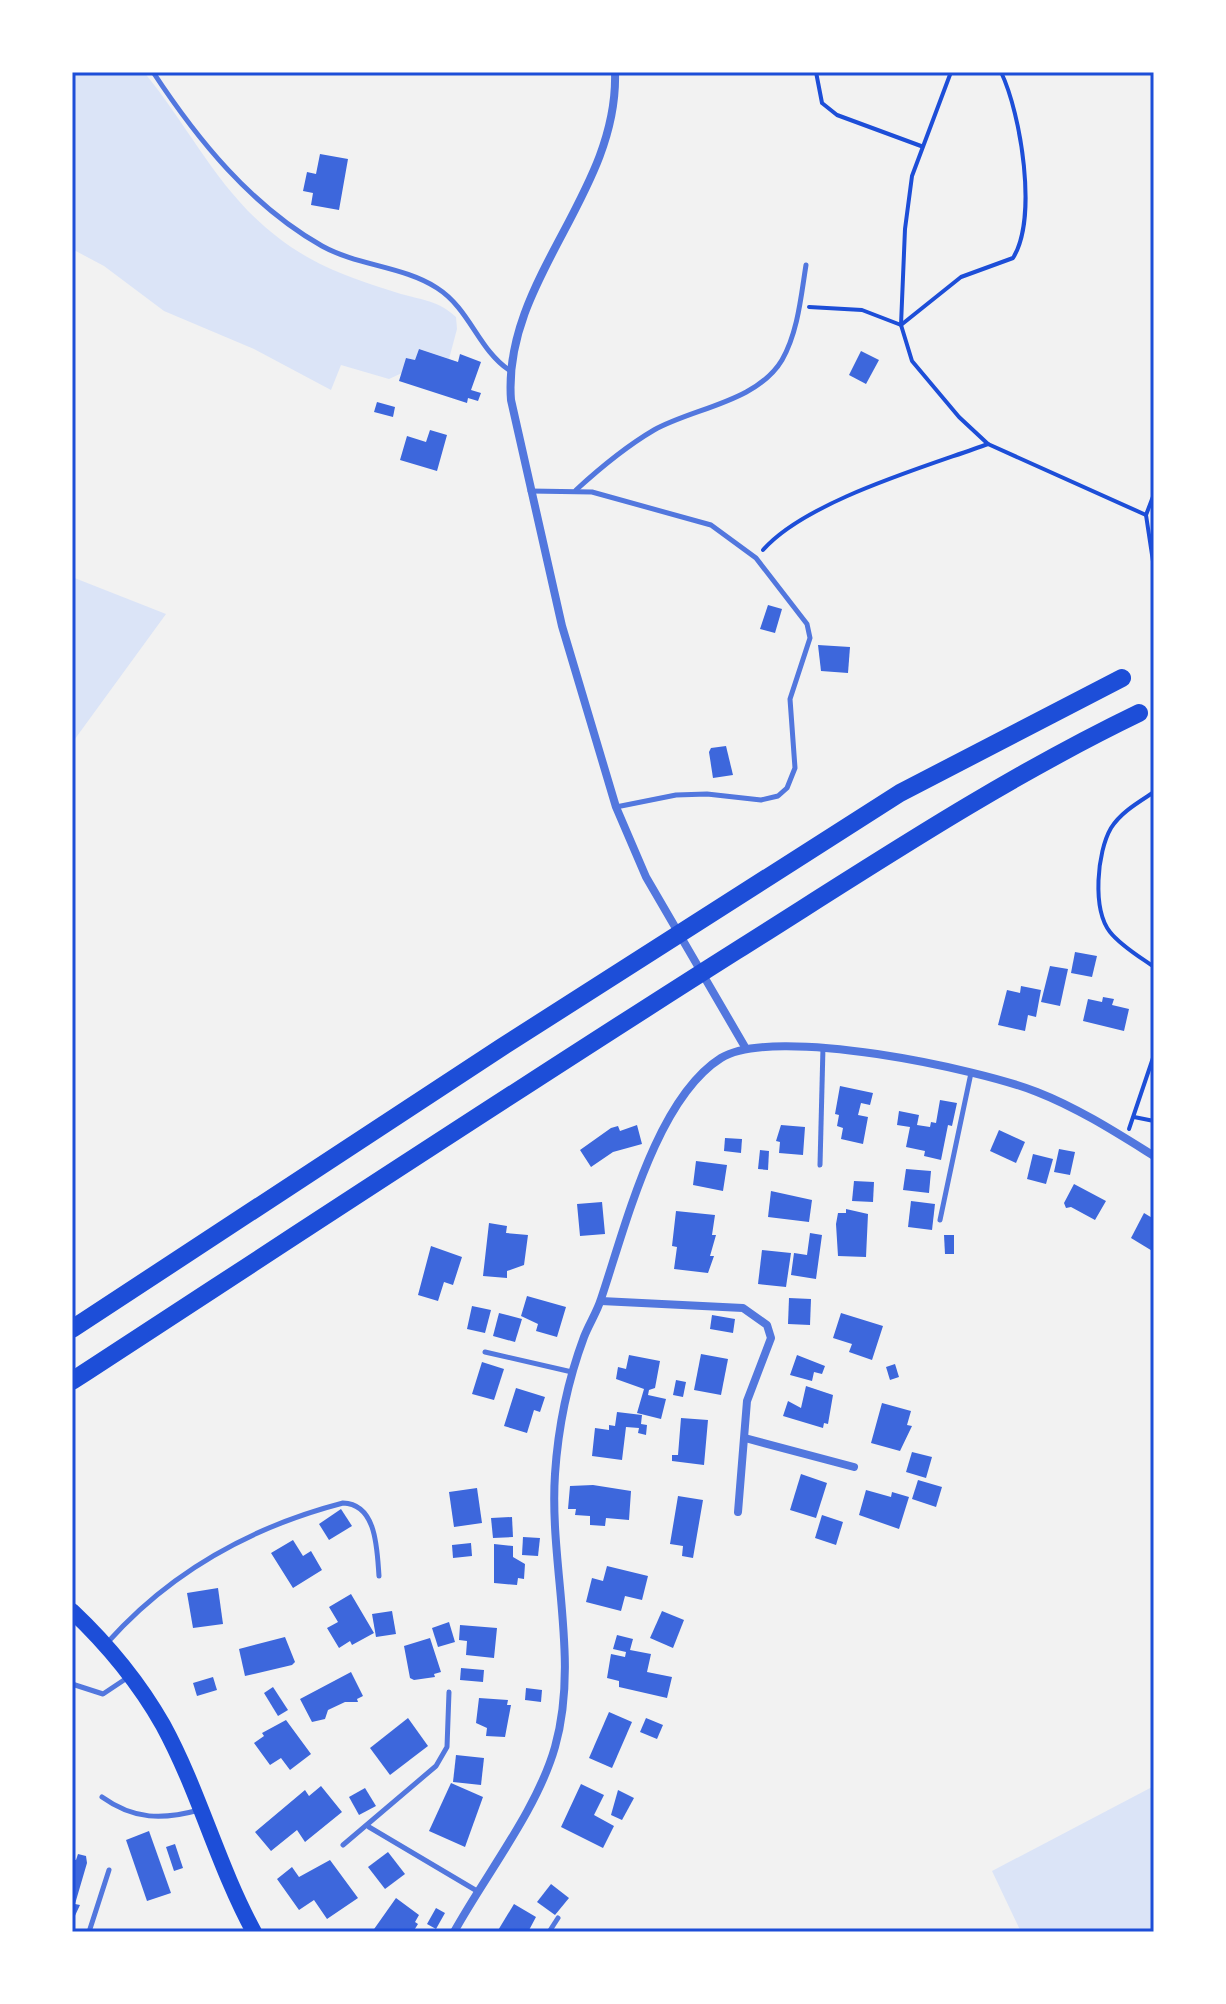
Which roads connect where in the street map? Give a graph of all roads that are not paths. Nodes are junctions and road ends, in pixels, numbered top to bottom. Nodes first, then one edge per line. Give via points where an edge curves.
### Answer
1 (153, 72) edge
2 (615, 72) edge
3 (806, 265) dead end
4 (509, 370) junction
5 (529, 491) junction
6 (575, 491) junction
7 (1122, 678) dead end
8 (1139, 713) dead end
9 (616, 807) junction
10 (823, 1046) junction
11 (745, 1047) junction
12 (971, 1072) junction
13 (1154, 1156) edge
14 (820, 1165) dead end
15 (940, 1220) dead end
16 (601, 1301) junction
17 (72, 1329) edge
18 (485, 1352) dead end
19 (573, 1372) junction
20 (72, 1381) edge
21 (745, 1438) junction
22 (854, 1467) dead end
23 (738, 1512) dead end
24 (379, 1576) dead end
25 (72, 1611) edge
26 (106, 1643) junction
27 (131, 1675) junction
28 (72, 1684) edge
29 (449, 1692) dead end
30 (102, 1797) dead end
31 (200, 1810) junction
32 (369, 1827) junction
33 (343, 1845) dead end
34 (109, 1870) dead end
35 (477, 1891) junction
36 (558, 1918) dead end
37 (89, 1932) edge
38 (254, 1932) edge
39 (454, 1932) edge
40 (549, 1932) edge

1 - 4 lane via 191,130 269,209 322,246 435,286 455,301 493,359
2 - 4 street via 598,169 538,282
3 - 6 lane via 799,307 780,363 734,397 653,431
4 - 5 street
5 - 6 lane
5 - 9 street via 562,626
6 - 9 lane via 711,525 756,558 793,602 810,638 790,699 793,779 778,796 761,800 676,795
7 - 17 highway via 900,793
8 - 20 highway via 925,832
9 - 11 street via 646,877
10 - 11 street
10 - 12 street
10 - 14 lane
11 - 16 street via 704,1071 674,1107 617,1243
12 - 13 street via 1040,1093
12 - 15 lane
16 - 19 street
16 - 21 street via 743,1308 767,1325 771,1338 747,1401
18 - 19 lane
19 - 35 street via 555,1476 565,1692 561,1719 545,1775
21 - 22 street
21 - 23 street
24 - 26 lane via 371,1521 354,1503 343,1503 277,1524 193,1566
25 - 26 main road
26 - 27 main road
27 - 28 lane via 103,1694
27 - 31 main road via 164,1728
29 - 32 lane via 444,1753
30 - 31 lane via 137,1816 160,1818
31 - 38 main road
32 - 33 lane
32 - 35 lane
34 - 37 lane
35 - 39 street
36 - 40 lane

